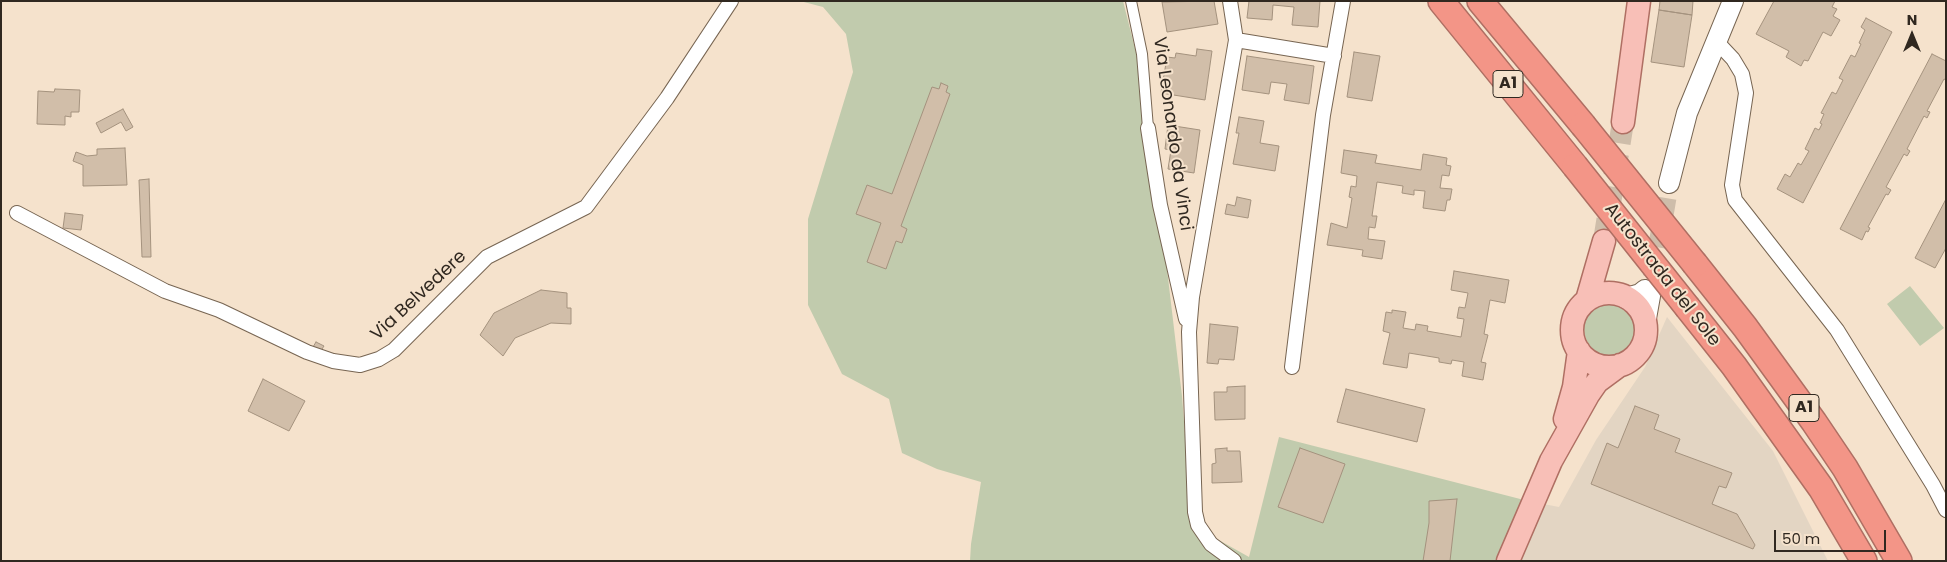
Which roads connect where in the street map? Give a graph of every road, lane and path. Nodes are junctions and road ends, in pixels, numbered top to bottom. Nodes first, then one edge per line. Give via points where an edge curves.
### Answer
1 (731, 1) edge
2 (1131, 1) edge
3 (1230, 1) edge
4 (1343, 1) edge
5 (1441, 1) edge
6 (1480, 1) edge
7 (1639, 1) edge
8 (1733, 1) edge
9 (1236, 40) junction
10 (1717, 42) junction
11 (1334, 56) junction
12 (1623, 122) tunnel mouth
13 (1148, 128) joint
14 (1669, 183) tunnel mouth
15 (16, 213) dead end
16 (1635, 295) junction
17 (1587, 300) junction
18 (1189, 332) junction
19 (1579, 351) junction
20 (1620, 365) junction
21 (1292, 367) dead end
22 (1552, 461) junction
23 (1946, 510) edge
24 (1234, 561) edge
25 (1508, 561) edge
26 (1864, 561) edge
27 (1899, 561) edge

1 - 15 street, Via Belvedere via 668,98 586,207 487,257 394,350 360,365 333,361 308,352 218,310 165,291
2 - 13 street, Via Leonardo da Vinci via 1142,54
3 - 9 street, Via Leonardo da Vinci
4 - 11 street
5 - 26 highway, Autostrada del Sole / A1, bridge via 1734,366 1821,488
6 - 27 highway, Autostrada del Sole / A1, bridge via 1745,327 1845,468
7 - 12 main road
8 - 10 main road
9 - 11 street
9 - 18 street, Via Leonardo da Vinci via 1192,297
10 - 14 main road via 1687,113
10 - 23 street via 1742,74 1746,93 1732,185 1735,200 1837,330
11 - 21 street via 1323,115
13 - 18 street, Via Leonardo da Vinci via 1160,205
16 - 17 main road via 1603,294
16 - 17 main road via 1606,270 1604,246
16 - 20 main road via 1645,324 1645,337 1640,349
17 - 19 main road via 1578,310 1572,328
18 - 24 street, Via Leonardo da Vinci via 1195,512 1198,525 1211,544
19 - 20 main road via 1600,366
19 - 22 main road via 1574,387
20 - 22 main road via 1597,382
22 - 25 main road

